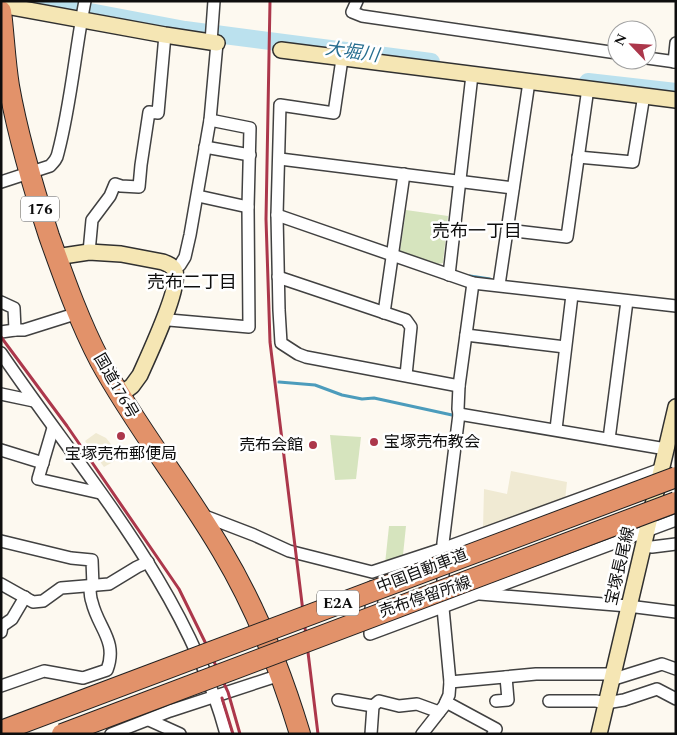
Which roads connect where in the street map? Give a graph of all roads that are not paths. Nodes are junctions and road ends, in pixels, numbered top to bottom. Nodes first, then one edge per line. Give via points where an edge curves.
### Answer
1 (214, 1) edge
2 (357, 1) edge
3 (1, 5) edge
4 (1, 11) edge
5 (83, 11) edge
6 (165, 35) junction
7 (212, 38) junction
8 (676, 42) edge
9 (281, 50) dead end
10 (607, 52) edge
11 (342, 59) junction
12 (657, 59) edge
13 (675, 62) edge
14 (472, 75) junction
15 (529, 82) junction
16 (5, 85) edge
17 (588, 88) junction
18 (644, 95) junction
19 (676, 100) edge
20 (210, 120) junction
21 (206, 147) junction
22 (250, 155) junction
23 (578, 157) junction
24 (280, 159) junction
25 (29, 173) junction
26 (404, 174) junction
27 (458, 181) junction
28 (1, 182) edge
29 (513, 188) junction
30 (198, 196) junction
31 (248, 207) junction
32 (277, 216) junction
33 (507, 230) junction
34 (89, 252) junction
35 (394, 256) junction
36 (56, 257) junction
37 (174, 268) junction
38 (449, 275) junction
39 (278, 276) junction
40 (473, 282) junction
41 (499, 285) junction
42 (572, 294) junction
43 (627, 301) junction
44 (1, 302) edge
45 (676, 306) edge
46 (384, 312) junction
47 (78, 313) junction
48 (164, 318) junction
49 (15, 330) junction
50 (1, 332) edge
51 (466, 335) junction
52 (565, 347) junction
53 (1, 353) edge
54 (406, 375) junction
55 (459, 386) junction
56 (1, 394) edge
57 (120, 395) junction
58 (34, 400) junction
59 (676, 407) edge
60 (459, 414) junction
61 (53, 428) junction
62 (556, 429) junction
63 (609, 439) junction
64 (1, 450) edge
65 (666, 450) junction
66 (43, 463) junction
67 (668, 473) edge
68 (100, 493) junction
69 (676, 502) edge
70 (198, 514) junction
71 (676, 520) edge
72 (645, 539) junction
73 (1, 541) edge
74 (676, 544) edge
75 (442, 549) junction
76 (148, 562) junction
77 (372, 572) junction
78 (1, 584) edge
79 (91, 586) junction
80 (479, 593) junction
81 (25, 598) junction
82 (628, 606) junction
83 (443, 608) junction
84 (676, 612) edge
85 (1, 632) edge
86 (676, 669) edge
87 (280, 674) junction
88 (506, 677) junction
89 (612, 677) junction
90 (450, 682) junction
91 (1, 686) edge
92 (214, 696) junction
93 (676, 699) edge
94 (338, 700) dead end
95 (496, 701) dead end
96 (549, 701) dead end
97 (446, 702) junction
98 (606, 703) junction
99 (373, 706) junction
100 (439, 712) junction
101 (149, 720) junction
102 (1, 731) edge
103 (62, 734) edge
104 (111, 734) edge
105 (180, 734) edge
106 (226, 734) edge
107 (300, 734) edge
108 (371, 734) edge
109 (422, 734) edge
110 (493, 734) edge
111 (599, 734) edge

1 - 7 street
2 - 10 street via 352,12 362,16
3 - 5 street
4 - 16 highway, 国道176号 / 176
5 - 6 street
5 - 25 street via 58,153 50,166
6 - 7 street
6 - 34 street via 158,113 149,112 139,186 115,184 92,220
7 - 20 street
8 - 13 street
9 - 11 street
11 - 14 street
11 - 24 street via 334,113 280,105
12 - 13 street
14 - 15 street
14 - 27 street
15 - 17 street
15 - 29 street
16 - 25 highway, 国道176号 / 176
17 - 18 street
17 - 23 street
18 - 19 street
18 - 23 street via 633,162
20 - 21 street
20 - 22 street via 250,128
21 - 22 street
21 - 30 street
22 - 31 street
23 - 33 street via 567,237
24 - 26 street
24 - 32 street
25 - 28 street
25 - 36 highway, 国道176号 / 176
26 - 27 street
26 - 35 street
27 - 29 street
27 - 38 street
29 - 33 street
30 - 31 street
30 - 37 street via 185,257
31 - 48 street via 249,327
32 - 35 street
32 - 39 street
33 - 41 street
34 - 36 street
34 - 37 street via 156,260
35 - 38 street
35 - 46 street
36 - 47 highway, 国道176号 / 176
37 - 48 street via 176,277
38 - 40 street
39 - 46 street
39 - 54 street via 281,343 284,346 306,357
40 - 41 street
40 - 51 street
41 - 42 street
42 - 43 street
42 - 52 street
43 - 45 street
43 - 63 street
44 - 49 street via 14,308
46 - 54 street via 406,320 411,327
47 - 49 street
47 - 57 highway, 国道176号 / 176
48 - 57 street via 140,375
49 - 50 street
51 - 52 street
51 - 55 street
52 - 62 street
53 - 58 street
54 - 55 street
55 - 60 street
56 - 58 street
57 - 70 highway, 国道176号 / 176
58 - 61 street
59 - 65 street, 宝塚長尾線
60 - 62 street
60 - 75 street
61 - 66 street
61 - 68 street
62 - 63 street
63 - 65 street
64 - 66 street
65 - 67 street, 宝塚長尾線
66 - 68 street via 38,479
67 - 72 street, 宝塚長尾線
67 - 75 street
67 - 102 highway, 中国自動車道 / E2A, bridge
68 - 76 street
69 - 103 highway, 中国自動車道 / E2A, bridge
70 - 77 street via 290,551
70 - 87 highway, 国道176号 / 176 via 223,552 252,608
71 - 72 street
72 - 74 street via 652,547
72 - 80 street
72 - 82 street, 宝塚長尾線
73 - 79 street via 92,560
75 - 77 street
75 - 83 street
76 - 79 street via 109,584
76 - 92 street via 193,642
77 - 83 street, 売布停留所線 via 370,634
78 - 81 street
79 - 81 street via 61,588 43,601 33,602
79 - 91 street via 92,602 111,648 107,670 83,678 44,671
80 - 82 street, 売布停留所線
80 - 83 street, 売布停留所線
81 - 85 street via 12,619 2,626
82 - 84 street, 売布停留所線
82 - 89 street, 宝塚長尾線
83 - 90 street
86 - 89 street via 662,664
87 - 92 street
87 - 107 highway, 国道176号 / 176
88 - 89 street via 536,674
88 - 90 street
88 - 95 street via 508,700
89 - 98 street, 宝塚長尾線
90 - 97 street
92 - 101 street
92 - 106 street
93 - 98 street via 657,688
94 - 99 street
96 - 98 street
97 - 100 street
97 - 110 street via 496,729
98 - 111 street, 宝塚長尾線
99 - 100 street via 379,701 399,706 417,704
99 - 108 street
100 - 109 street
101 - 104 street
101 - 105 street

